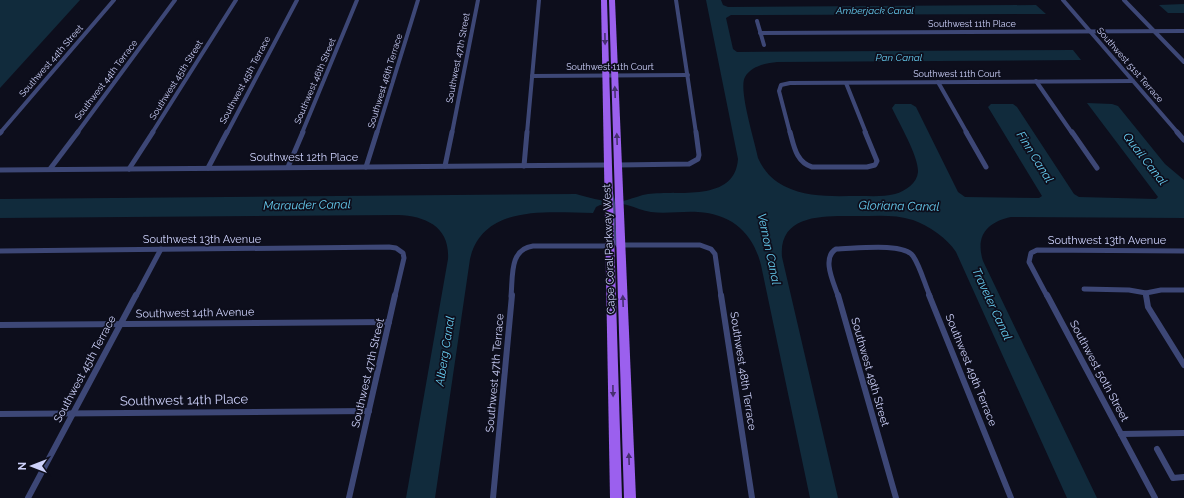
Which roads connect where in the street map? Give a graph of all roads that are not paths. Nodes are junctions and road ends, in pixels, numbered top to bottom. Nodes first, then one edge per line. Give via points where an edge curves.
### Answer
1 (114, 0) edge
2 (176, 0) edge
3 (236, 0) edge
4 (296, 0) edge
5 (357, 0) edge
6 (418, 0) edge
7 (478, 0) edge
8 (539, 0) edge
9 (604, 0) edge
10 (612, 0) edge
11 (676, 0) edge
12 (1063, 0) edge
13 (1124, 0) edge
14 (757, 21) dead end
15 (1154, 31) junction
16 (1184, 31) edge
17 (1091, 32) junction
18 (760, 33) junction
19 (764, 45) dead end
20 (1184, 62) edge
21 (606, 75) junction
22 (614, 75) junction
23 (688, 75) junction
24 (532, 76) junction
25 (1133, 81) junction
26 (938, 82) junction
27 (1036, 82) junction
28 (846, 83) junction
29 (0, 134) edge
30 (1184, 140) edge
31 (608, 165) junction
32 (618, 165) junction
33 (445, 166) junction
34 (524, 166) junction
35 (288, 167) junction
36 (366, 167) junction
37 (986, 167) dead end
38 (208, 168) junction
39 (1097, 168) dead end
40 (50, 169) junction
41 (129, 169) junction
42 (0, 170) edge
43 (608, 191) junction
44 (621, 245) junction
45 (610, 246) junction
46 (160, 249) junction
47 (0, 251) edge
48 (1184, 251) edge
49 (403, 252) joint
50 (831, 252) joint
51 (1031, 253) joint
52 (1084, 289) dead end
53 (1184, 290) edge
54 (1146, 293) junction
55 (611, 314) junction
56 (390, 322) junction
57 (120, 324) junction
58 (0, 325) edge
59 (1183, 363) edge
60 (626, 389) junction
61 (369, 411) junction
62 (72, 413) junction
63 (0, 414) edge
64 (1184, 433) edge
65 (1121, 434) junction
66 (1157, 449) dead end
67 (1184, 478) edge
68 (615, 479) junction
69 (28, 498) edge
70 (349, 498) edge
71 (493, 498) edge
72 (616, 498) edge
73 (621, 498) edge
74 (630, 498) edge
75 (752, 498) edge
76 (896, 498) edge
77 (1011, 498) edge
78 (1156, 498) edge

1 - 29 street, Southwest 44th Street
2 - 40 street, Southwest 44th Terrace
3 - 41 street, Southwest 45th Street
4 - 38 street, Southwest 45th Terrace
5 - 35 street, Southwest 46th Street
6 - 36 street, Southwest 46th Terrace
7 - 33 street, Southwest 47th Street
8 - 24 street
9 -> 21 main road, Cape Coral Parkway West
10 - 22 main road, Cape Coral Parkway West
11 - 23 street
12 - 17 street, Southwest 51st Terrace
13 - 15 street
14 - 18 street
15 - 16 street, Southwest 11th Place
15 - 17 street, Southwest 11th Place
15 - 20 street
17 - 18 street, Southwest 11th Place
17 - 25 street, Southwest 51st Terrace
18 - 19 street
21 - 22 street, Southwest 11th Court
21 - 24 street, Southwest 11th Court
21 - 31 main road, Cape Coral Parkway West
22 - 23 street, Southwest 11th Court
32 -> 22 main road, Cape Coral Parkway West
23 - 32 street via 700,155 698,159 689,164
24 - 34 street
25 - 27 street, Southwest 11th Court
25 - 30 street, Southwest 51st Terrace
26 - 27 street, Southwest 11th Court
26 - 28 street, Southwest 11th Court
26 - 37 street
27 - 39 street
28 - 28 street, Southwest 11th Court via 781,84 779,91 798,158 806,165 867,167 877,161
31 - 34 street, Southwest 12th Place
31 - 43 main road, Cape Coral Parkway West
32 - 44 main road, Cape Coral Parkway West
33 - 34 street, Southwest 12th Place
33 - 36 street, Southwest 12th Place
35 - 36 street, Southwest 12th Place
35 - 38 street, Southwest 12th Place
38 - 41 street, Southwest 12th Place
40 - 41 street, Southwest 12th Place
40 - 42 street, Southwest 12th Place
43 - 44 street via 613,198 614,237 616,243
43 - 45 main road, Cape Coral Parkway West
60 -> 44 main road, Cape Coral Parkway West
44 - 75 street, Southwest 48th Terrace via 700,244 715,254
45 - 55 main road, Cape Coral Parkway West
45 - 71 street, Southwest 47th Terrace via 533,246 518,251 515,258
46 - 47 street, Southwest 13th Avenue
46 - 49 street, Southwest 13th Avenue via 389,247
46 - 57 street, Southwest 45th Terrace
48 - 51 street, Southwest 13th Avenue via 1037,250
49 - 56 street, Southwest 47th Street via 404,258
50 - 76 street, Southwest 49th Street via 828,260
50 - 77 street, Southwest 49th Terrace via 846,248 893,248 908,251 914,257
51 - 65 street, Southwest 50th Street via 1030,262
52 - 54 street
53 - 54 street
54 - 59 street via 1148,307
55 - 60 main road via 618,317 619,366
55 -> 68 main road, Cape Coral Parkway West
56 - 57 street, Southwest 14th Avenue
56 - 61 street, Southwest 47th Street
57 - 58 street, Southwest 14th Avenue
57 - 62 street, Southwest 45th Terrace
74 -> 60 main road, Cape Coral Parkway West
61 - 62 street, Southwest 14th Place
61 - 70 street, Southwest 47th Street
62 - 63 street, Southwest 14th Place
62 - 69 street, Southwest 45th Terrace
64 - 65 street
65 - 78 street, Southwest 50th Street
66 - 67 street via 1173,478
68 - 72 main road, Cape Coral Parkway West
68 - 73 main road

